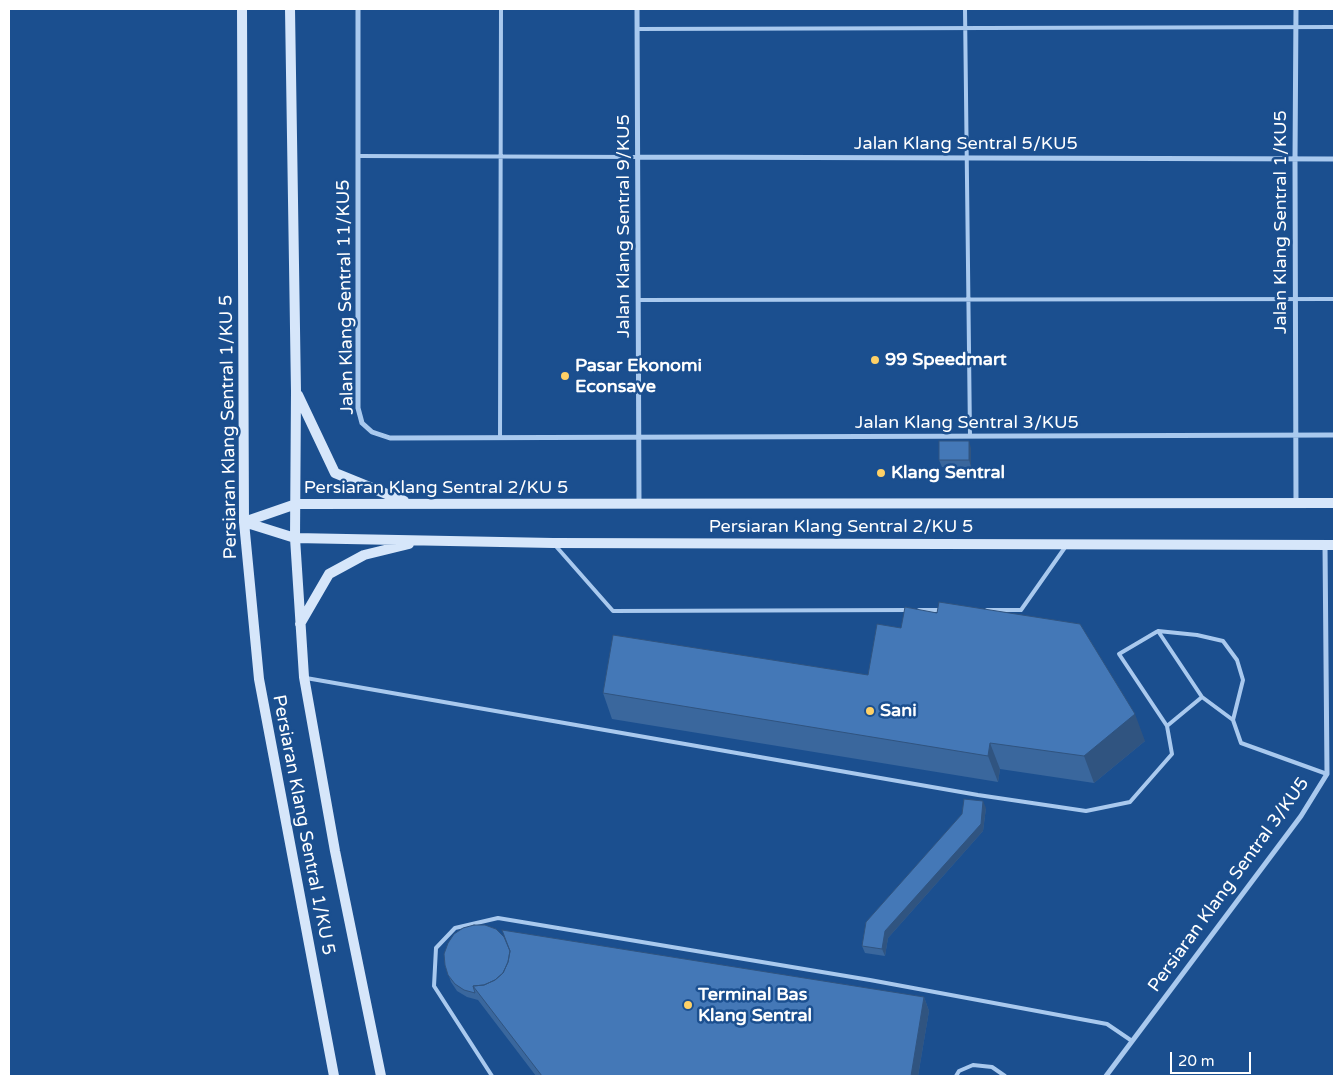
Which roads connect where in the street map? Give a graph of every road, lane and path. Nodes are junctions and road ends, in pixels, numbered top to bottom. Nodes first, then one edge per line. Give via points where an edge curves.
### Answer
1 (242, 9) edge
2 (290, 9) edge
3 (358, 9) edge
4 (501, 9) edge
5 (637, 9) edge
6 (965, 9) edge
7 (1296, 9) edge
8 (1334, 26) edge
9 (1296, 27) junction
10 (966, 28) junction
11 (638, 29) junction
12 (358, 156) junction
13 (501, 156) junction
14 (638, 157) junction
15 (967, 158) junction
16 (1295, 159) junction
17 (1334, 159) edge
18 (969, 299) junction
19 (1295, 299) junction
20 (1334, 299) edge
21 (638, 300) junction
22 (296, 392) junction
23 (1295, 435) junction
24 (1334, 435) edge
25 (970, 436) junction
26 (639, 437) junction
27 (500, 438) junction
28 (1296, 503) junction
29 (1334, 503) edge
30 (296, 504) junction
31 (411, 504) junction
32 (639, 504) junction
33 (244, 522) junction
34 (294, 538) junction
35 (424, 541) junction
36 (553, 542) junction
37 (1068, 543) junction
38 (1330, 545) edge
39 (952, 610) edge
40 (982, 610) edge
41 (300, 624) junction
42 (1158, 631) junction
43 (304, 677) junction
44 (1202, 696) junction
45 (1232, 720) junction
46 (1167, 726) junction
47 (1327, 774) junction
48 (1132, 1041) junction
49 (334, 1076) edge
50 (381, 1076) edge
51 (492, 1076) edge
52 (956, 1076) edge
53 (1005, 1076) edge
54 (1106, 1076) edge

1 - 33 street, Persiaran Klang Sentral 1/KU 5
2 - 22 street, Persiaran Klang Sentral 1/KU 5
3 - 12 street, Jalan Klang Sentral 11/KU5
4 - 13 lane
5 - 11 street, Jalan Klang Sentral 9/KU5
6 - 10 lane
7 - 9 street, Jalan Klang Sentral 1/KU5
8 - 9 lane
9 - 10 lane
9 - 16 street, Jalan Klang Sentral 1/KU5
10 - 11 lane
10 - 15 lane
11 - 14 street, Jalan Klang Sentral 9/KU5
12 - 13 lane
12 - 27 street, Jalan Klang Sentral 11/KU5 via 358,408 362,423 372,432 390,438
13 - 14 lane
13 - 27 lane
14 - 15 street, Jalan Klang Sentral 5/KU5
14 - 21 street, Jalan Klang Sentral 9/KU5
15 - 16 street, Jalan Klang Sentral 5/KU5
15 - 18 lane
16 - 17 street, Jalan Klang Sentral 5/KU5
16 - 19 street, Jalan Klang Sentral 1/KU5
18 - 19 lane
18 - 21 lane
18 - 25 lane
19 - 20 lane
19 - 23 street, Jalan Klang Sentral 1/KU5
21 - 26 street, Jalan Klang Sentral 9/KU5
22 - 30 street, Persiaran Klang Sentral 1/KU 5
22 - 31 street via 335,473
23 - 24 street, Jalan Klang Sentral 3/KU5
23 - 25 street, Jalan Klang Sentral 3/KU5
23 - 28 street, Jalan Klang Sentral 1/KU5
25 - 26 street, Jalan Klang Sentral 3/KU5
26 - 27 street, Jalan Klang Sentral 11/KU5
26 - 32 street, Jalan Klang Sentral 9/KU5
28 - 29 street, Persiaran Klang Sentral 2/KU 5
28 - 32 street, Persiaran Klang Sentral 2/KU 5
30 - 31 street, Persiaran Klang Sentral 2/KU 5
30 - 33 street, Persiaran Klang Sentral 2/KU 5
30 - 34 street, Persiaran Klang Sentral 1/KU 5
31 - 32 street, Persiaran Klang Sentral 2/KU 5
33 - 34 street, Persiaran Klang Sentral 2/KU 5
33 - 49 street, Persiaran Klang Sentral 1/KU 5 via 259,679
34 - 35 street, Persiaran Klang Sentral 2/KU 5
34 - 41 street, Persiaran Klang Sentral 1/KU 5
35 - 36 street, Persiaran Klang Sentral 2/KU 5
35 - 41 street via 364,555 329,574
36 - 37 street, Persiaran Klang Sentral 2/KU 5
36 - 39 lane via 613,611
37 - 38 street, Persiaran Klang Sentral 2/KU 5
37 - 40 lane via 1021,610
38 - 47 street, Persiaran Klang Sentral 3/KU5
41 - 43 street, Persiaran Klang Sentral 1/KU 5
42 - 44 lane
42 - 45 lane via 1223,641 1238,660 1243,680
42 - 46 lane via 1119,654
43 - 46 lane via 1086,811 1130,802 1172,754
43 - 50 street, Persiaran Klang Sentral 1/KU 5
44 - 45 lane
44 - 46 lane
45 - 47 lane via 1241,743
47 - 48 street, Persiaran Klang Sentral 3/KU5 via 1301,816
48 - 51 lane via 1107,1024 1098,1022 498,918 455,928 436,948 434,986
48 - 54 street, Persiaran Klang Sentral 3/KU5
52 - 53 lane via 959,1071 973,1065 992,1067

